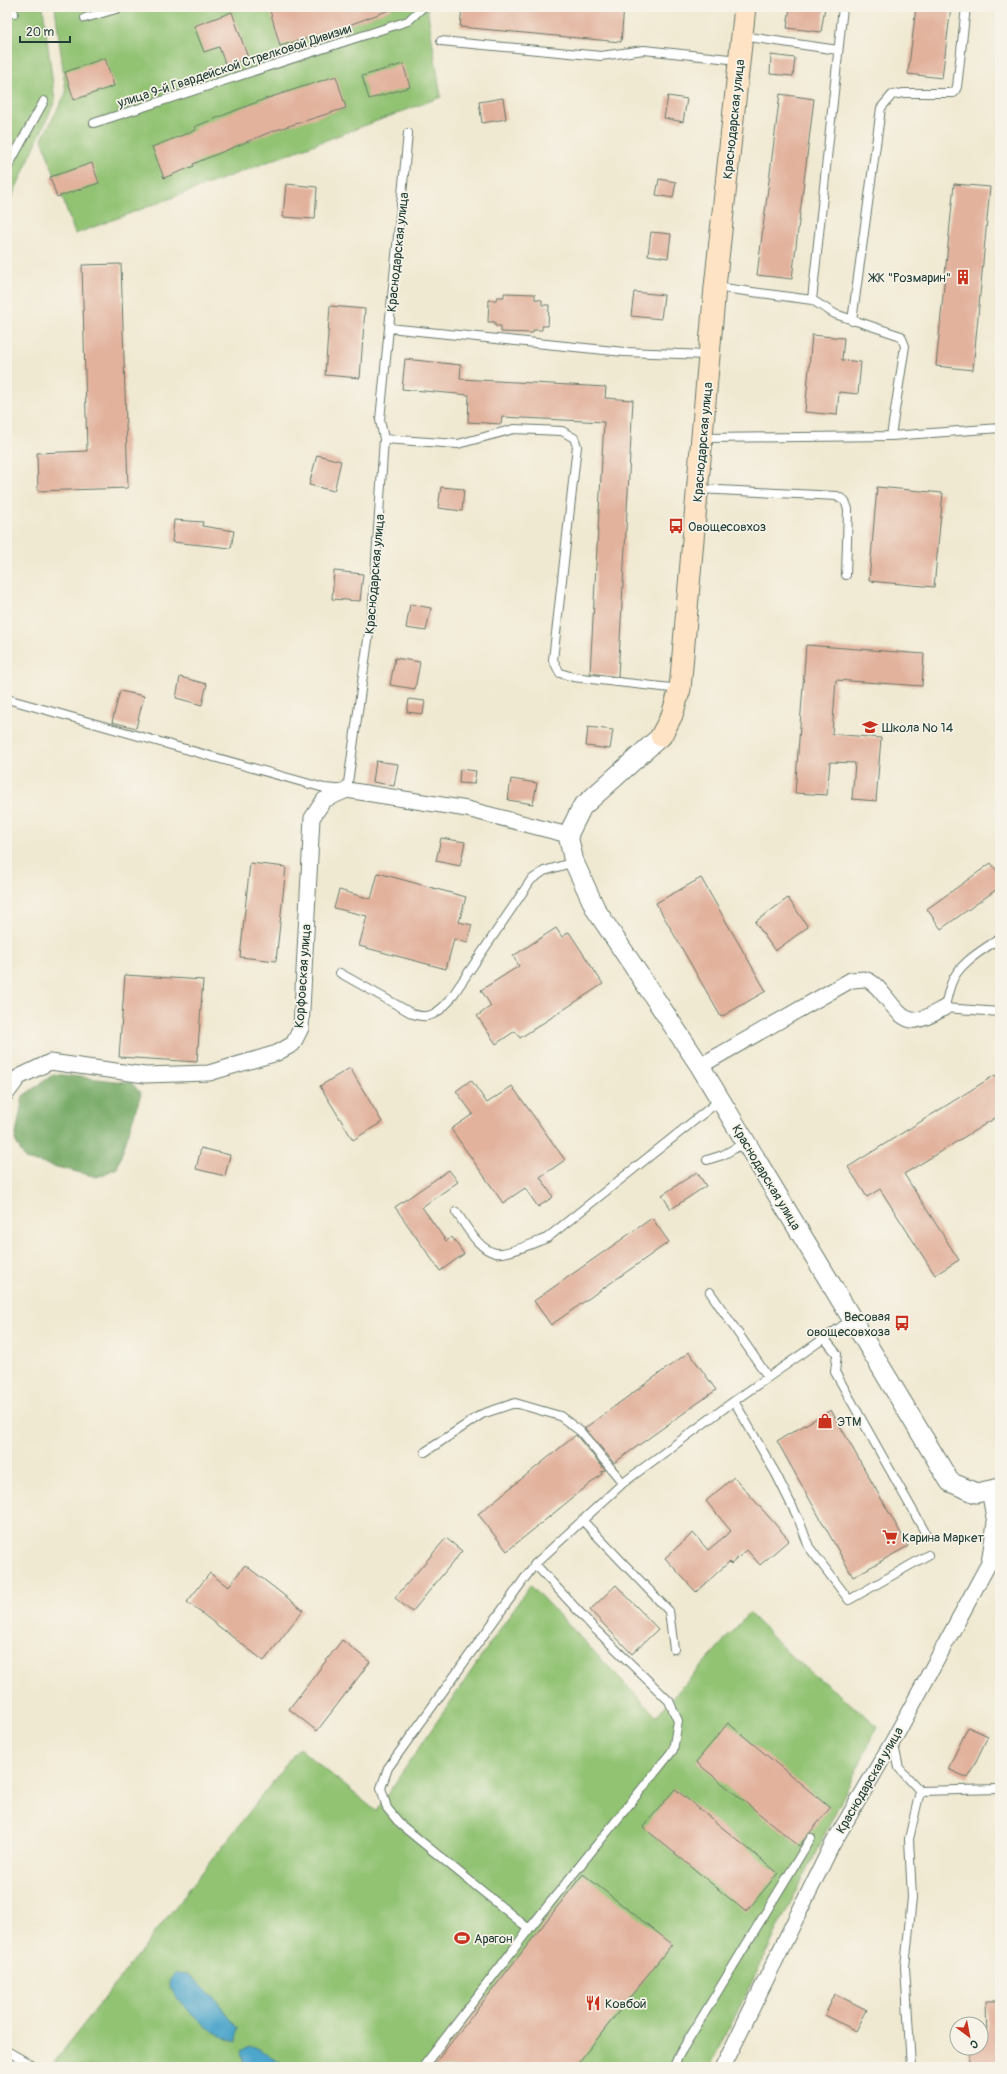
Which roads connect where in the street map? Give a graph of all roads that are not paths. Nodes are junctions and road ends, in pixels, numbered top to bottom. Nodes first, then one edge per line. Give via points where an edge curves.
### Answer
1 (123, 7) edge
2 (423, 7) edge
3 (745, 7) edge
4 (843, 7) edge
5 (966, 7) edge
6 (85, 18) dead end
7 (742, 36) junction
8 (441, 41) dead end
9 (838, 50) junction
10 (739, 60) junction
11 (44, 101) dead end
12 (94, 123) dead end
13 (408, 133) dead end
14 (7, 168) edge
15 (715, 287) junction
16 (812, 300) junction
17 (852, 321) junction
18 (389, 328) junction
19 (709, 355) junction
20 (1000, 428) edge
21 (891, 436) junction
22 (702, 438) junction
23 (384, 439) junction
24 (698, 489) junction
25 (846, 575) dead end
26 (680, 689) junction
27 (7, 699) edge
28 (662, 736) joint
29 (347, 790) junction
30 (568, 835) junction
31 (574, 862) junction
32 (1000, 938) edge
33 (340, 972) dead end
34 (944, 1008) junction
35 (1000, 1012) edge
36 (700, 1066) junction
37 (7, 1093) edge
38 (720, 1100) junction
39 (746, 1142) junction
40 (707, 1160) dead end
41 (456, 1212) dead end
42 (710, 1292) dead end
43 (852, 1319) junction
44 (824, 1338) junction
45 (768, 1377) junction
46 (734, 1401) junction
47 (425, 1452) dead end
48 (623, 1482) junction
49 (995, 1489) edge
50 (582, 1520) junction
51 (926, 1534) dead end
52 (928, 1555) dead end
53 (535, 1564) junction
54 (674, 1649) dead end
55 (892, 1741) junction
56 (999, 1789) dead end
57 (920, 1791) junction
58 (811, 1838) dead end
59 (529, 1930) junction
60 (7, 2051) edge
61 (676, 2066) edge
62 (34, 2067) edge
63 (423, 2067) edge
64 (723, 2067) edge
65 (911, 2067) edge

1 - 6 lane
2 - 12 lane, улица 9-й Гвардейской Стрелковой Дивизии via 408,21
3 - 7 main road, Краснодарская улица
4 - 9 lane
5 - 17 lane via 957,87 954,92 904,92 892,95 881,108
7 - 9 lane
7 - 10 main road, Краснодарская улица
8 - 10 lane via 601,56 644,50
9 - 16 lane
10 - 15 main road, Краснодарская улица
11 - 14 lane
13 - 18 lane, Краснодарская улица
15 - 16 lane
15 - 19 main road, Краснодарская улица
16 - 17 lane
17 - 21 lane via 901,336 905,346
18 - 19 lane via 624,352
18 - 23 lane, Краснодарская улица via 380,420
19 - 22 main road, Краснодарская улица
20 - 21 lane
21 - 22 lane
22 - 24 main road, Краснодарская улица
23 - 26 lane via 458,444 514,429 562,431 574,438 577,446 553,660 560,673 573,678
23 - 29 lane, Краснодарская улица via 373,604
24 - 25 lane via 837,496 845,501 848,509
24 - 26 main road, Краснодарская улица
26 - 28 main road, Краснодарская улица
27 - 29 lane via 324,788
28 - 30 street, Краснодарская улица via 582,807
29 - 30 street via 467,809
29 - 37 street, Корфовская улица via 324,800 312,818 301,1028 292,1044 277,1053 209,1073 145,1075 50,1062 20,1077
30 - 31 street, Краснодарская улица
31 - 33 lane via 544,871 532,880 449,1001 431,1016 421,1017 413,1014
31 - 36 street, Краснодарская улица via 596,910
32 - 34 lane via 966,962 956,973
34 - 35 lane
34 - 36 street via 914,1021 906,1018 873,983 864,979 851,980
36 - 38 street, Краснодарская улица
38 - 39 street, Краснодарская улица
38 - 41 lane via 547,1238 520,1249 497,1253 481,1245
39 - 40 lane via 724,1155
39 - 43 street, Краснодарская улица
42 - 45 lane
43 - 44 lane
43 - 49 street, Краснодарская улица via 950,1482 976,1493
44 - 45 lane
44 - 51 lane via 837,1354 834,1372
45 - 46 lane
46 - 48 lane
46 - 52 lane via 776,1474 799,1520 809,1547 849,1600
47 - 48 lane via 482,1414 515,1403 560,1416 580,1431
48 - 50 lane
49 - 55 street, Краснодарская улица via 995,1523 990,1563
50 - 53 lane
50 - 54 lane via 669,1611
53 - 59 lane via 593,1627 670,1701 678,1722 673,1750
53 - 59 lane via 388,1768 381,1788 387,1808 401,1825
55 - 57 lane via 899,1768
55 - 64 street, Краснодарская улица via 832,1844
56 - 57 lane
57 - 65 lane via 910,1839 912,1898 905,1967
58 - 61 lane via 751,1935
59 - 63 lane
60 - 62 lane

